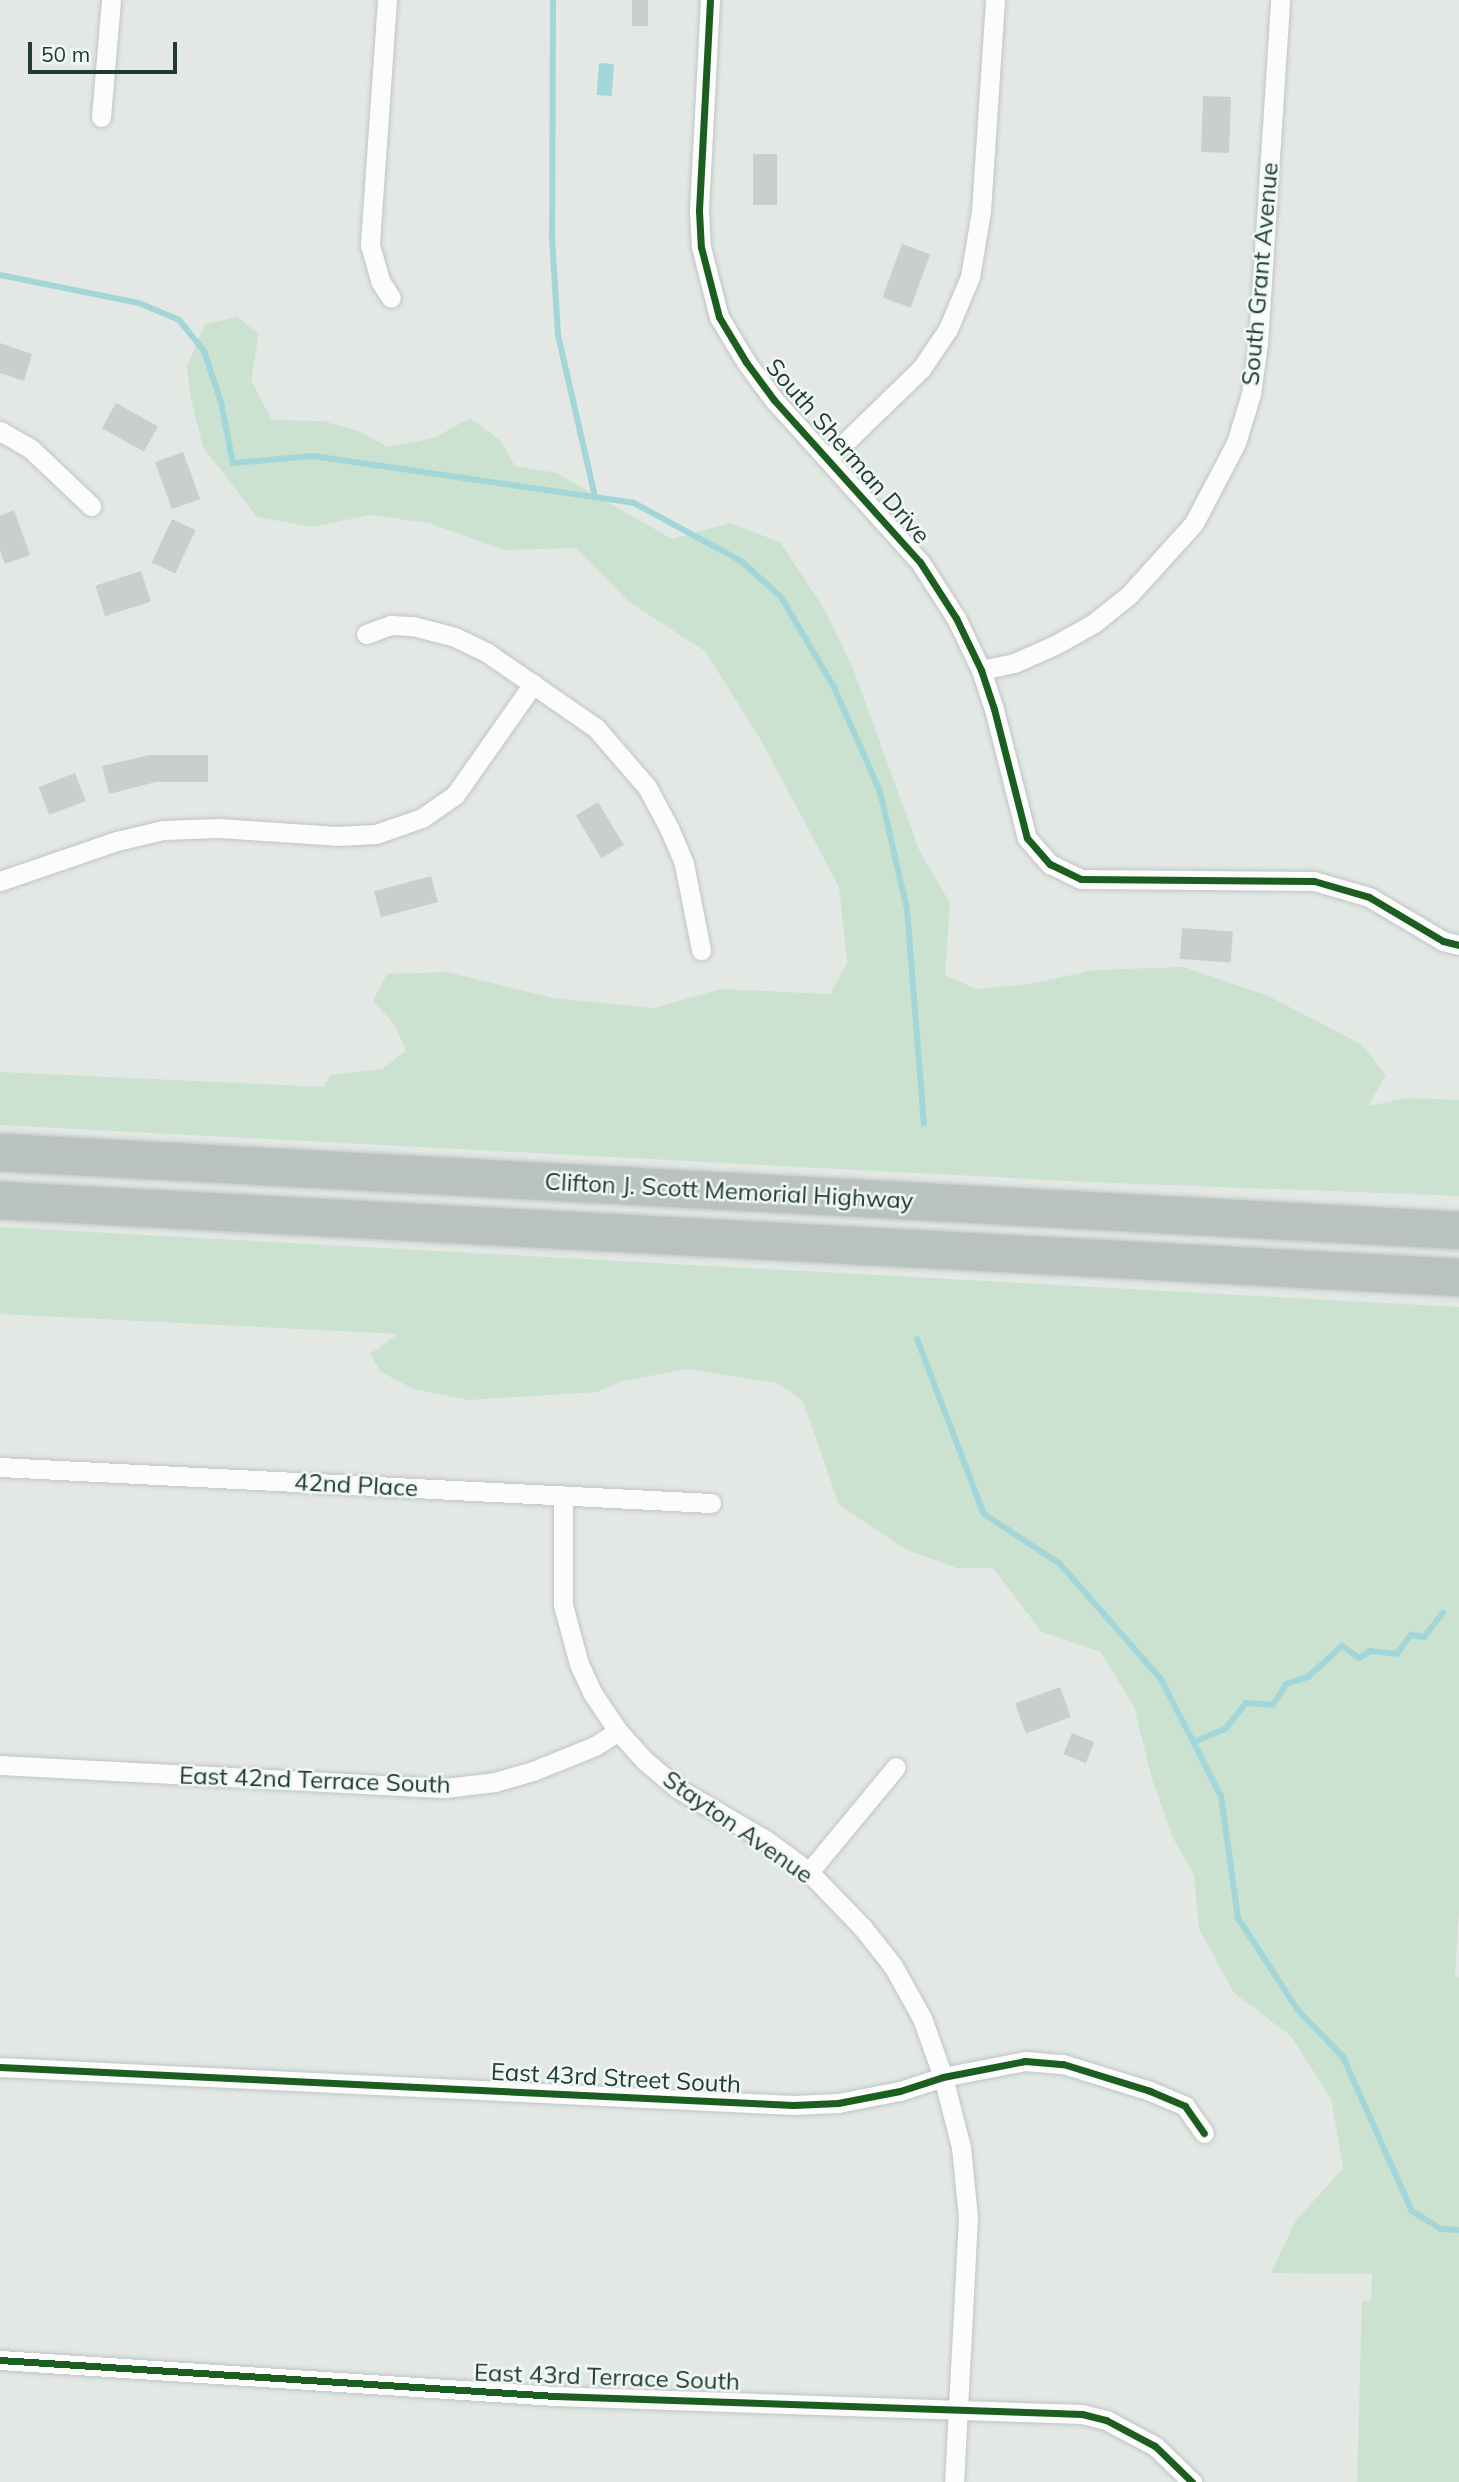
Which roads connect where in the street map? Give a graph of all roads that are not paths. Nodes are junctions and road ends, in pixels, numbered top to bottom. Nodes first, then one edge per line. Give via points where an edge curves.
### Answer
1 (111, 0) edge
2 (387, 0) edge
3 (710, 0) edge
4 (995, 0) edge
5 (1280, 0) edge
6 (101, 117) dead end
7 (391, 298) dead end
8 (0, 431) edge
9 (829, 458) junction
10 (91, 506) dead end
11 (366, 634) dead end
12 (981, 670) junction
13 (533, 684) junction
14 (0, 881) edge
15 (1459, 945) edge
16 (701, 950) dead end
17 (0, 1152) edge
18 (0, 1200) edge
19 (1459, 1230) edge
20 (1459, 1277) edge
21 (0, 1467) edge
22 (563, 1495) junction
23 (712, 1503) dead end
24 (618, 1731) junction
25 (0, 1765) edge
26 (896, 1767) dead end
27 (809, 1872) junction
28 (0, 2067) edge
29 (943, 2077) junction
30 (1204, 2133) dead end
31 (0, 2360) edge
32 (957, 2409) junction
33 (954, 2482) edge
34 (1192, 2482) edge

1 - 6 street
2 - 7 street via 370,245 380,281
3 - 9 street, South Sherman Drive via 699,212 708,283 719,317 746,362 774,400
4 - 9 street via 981,211 970,277 948,329 921,369
5 - 12 street, South Grant Avenue via 1258,342 1251,394 1236,443 1194,523 1129,595 1055,645 1014,663
8 - 10 street via 31,449
9 - 12 street, South Sherman Drive via 920,562 956,618
11 - 13 street via 391,625 455,637
12 - 15 street, South Sherman Drive via 1027,838 1050,864 1081,879 1314,881 1369,897 1443,941
13 - 14 street via 456,795 422,818 376,834 337,836 218,828 163,830
13 - 16 street via 596,728 647,787 684,864
17 - 19 highway, Clifton J. Scott Memorial Highway
18 - 20 highway, Clifton J. Scott Memorial Highway
21 - 22 street, 42nd Place
22 - 23 street, 42nd Place
22 - 24 street, Stayton Avenue via 563,1605 579,1664
24 - 25 street, East 42nd Terrace South via 595,1746 533,1771 495,1783 445,1788
24 - 27 street, Stayton Avenue via 677,1788 767,1841
26 - 27 street
27 - 29 street, Stayton Avenue via 893,1966 922,2018
28 - 29 street, East 43rd Street South via 793,2105 838,2103
29 - 30 street, East 43rd Street South via 1024,2061 1063,2064 1185,2106
29 - 32 street, Stayton Avenue via 961,2147 968,2217
31 - 32 street, East 43rd Terrace South via 555,2396
32 - 33 street, Stayton Avenue
32 - 34 street, East 43rd Terrace South via 1082,2414 1106,2420 1155,2446

